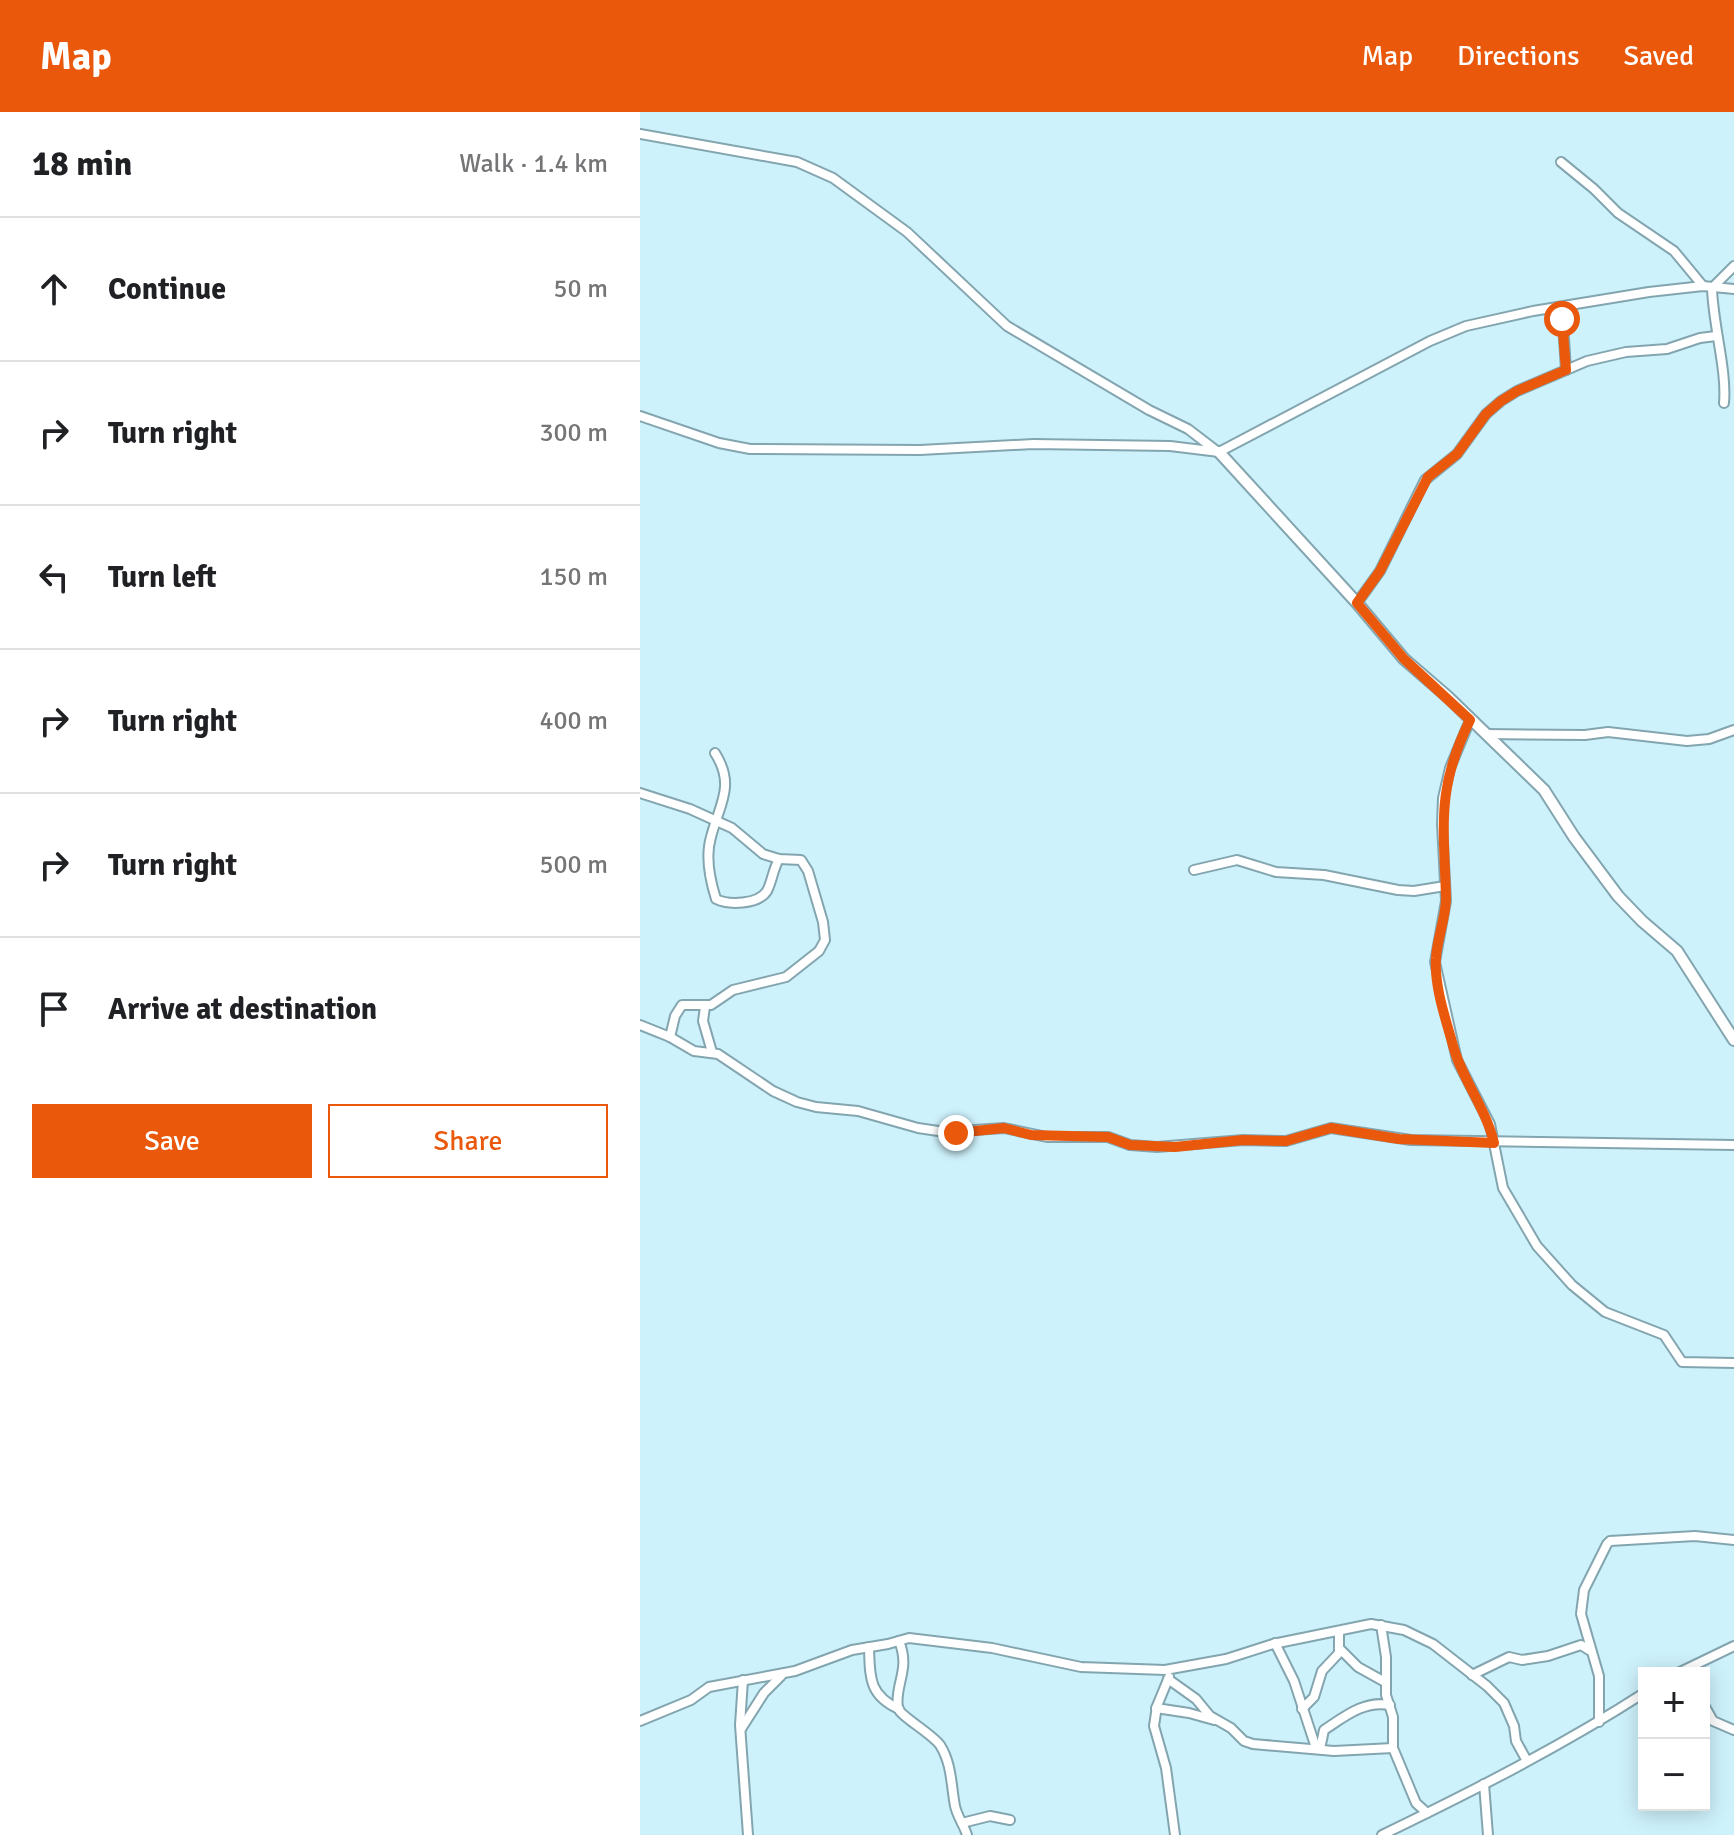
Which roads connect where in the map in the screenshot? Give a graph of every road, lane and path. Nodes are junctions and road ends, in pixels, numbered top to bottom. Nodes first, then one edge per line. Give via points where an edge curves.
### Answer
1 (640, 134) edge
2 (1561, 162) dead end
3 (1734, 266) edge
4 (1708, 287) junction
5 (1734, 289) edge
6 (1562, 308) junction
7 (1716, 336) junction
8 (1566, 370) junction
9 (1724, 403) dead end
10 (640, 416) edge
11 (1219, 452) junction
12 (1357, 603) junction
13 (1470, 720) junction
14 (1734, 730) edge
15 (1485, 734) junction
16 (715, 753) dead end
17 (640, 793) edge
18 (716, 823) junction
19 (779, 859) junction
20 (1194, 870) dead end
21 (1445, 886) junction
22 (705, 1007) junction
23 (640, 1025) edge
24 (670, 1037) junction
25 (1734, 1040) edge
26 (712, 1052) junction
27 (1494, 1143) junction
28 (1734, 1145) edge
29 (1734, 1363) edge
30 (1734, 1540) edge
31 (1381, 1625) junction
32 (1339, 1631) junction
33 (899, 1641) junction
34 (1275, 1643) junction
35 (1734, 1646) edge
36 (869, 1647) junction
37 (1339, 1648) junction
38 (1590, 1650) junction
39 (1697, 1667) edge
40 (1172, 1669) junction
41 (783, 1674) junction
42 (1472, 1675) junction
43 (1168, 1679) junction
44 (743, 1680) junction
45 (1385, 1682) junction
46 (1638, 1697) edge
47 (1390, 1705) junction
48 (1156, 1708) junction
49 (899, 1709) junction
50 (1302, 1709) junction
51 (1710, 1716) edge
52 (640, 1721) edge
53 (1218, 1721) junction
54 (1599, 1722) junction
55 (740, 1729) junction
56 (1734, 1730) edge
57 (1393, 1748) junction
58 (1318, 1749) junction
59 (1527, 1761) junction
60 (1484, 1784) junction
61 (1427, 1813) junction
62 (1010, 1820) dead end
63 (962, 1823) junction
64 (748, 1835) edge
65 (967, 1835) edge
66 (1175, 1835) edge
67 (1382, 1835) edge
68 (1488, 1835) edge

1 - 11 street via 784,159 833,178 907,232 1007,326
2 - 4 street via 1618,213 1674,251
3 - 4 street
4 - 5 street
4 - 6 street
4 - 7 street
6 - 8 street
6 - 11 street via 1466,326 1430,341
7 - 8 street via 1626,352
7 - 9 street
8 - 12 street via 1501,401 1457,454 1428,477 1380,571
10 - 11 street via 750,449 921,450 1033,444
11 - 12 main road
12 - 13 main road via 1404,659
13 - 15 main road
13 - 21 street via 1443,798
14 - 15 street via 1687,741 1608,732
15 - 25 main road via 1544,790 1618,896 1677,951
16 - 18 street via 726,776
17 - 18 street
18 - 19 street
18 - 19 street via 709,870 716,899 737,903 763,896
19 - 22 street via 806,865 823,922 823,946 786,977 733,990
20 - 21 street via 1237,860 1276,872 1324,875 1398,890
21 - 27 street via 1435,962 1438,980 1457,1060 1483,1107
22 - 24 street via 682,1005
22 - 26 street via 703,1021
23 - 24 street
24 - 26 street via 694,1051
26 - 27 street via 797,1102 945,1132 1004,1128 1175,1147 1286,1141 1331,1128 1399,1139
27 - 28 street
27 - 29 street via 1503,1188 1513,1207 1537,1246 1572,1285 1612,1316 1664,1335 1682,1362
30 - 38 street via 1695,1536 1609,1542 1584,1590 1581,1618
31 - 32 street
31 - 42 street via 1433,1644
31 - 45 street
32 - 34 street
32 - 37 street
33 - 36 street
33 - 40 street via 966,1644 1109,1670
33 - 49 street via 905,1665
34 - 40 street
34 - 50 street
35 - 39 street
36 - 41 street
36 - 49 street via 873,1684
37 - 45 street
37 - 50 street
38 - 42 street via 1581,1645 1548,1656 1509,1657
38 - 54 street via 1599,1676
40 - 43 street
41 - 44 street
41 - 55 street
42 - 59 street via 1504,1703
43 - 48 street
43 - 53 street
44 - 52 street via 709,1687
44 - 55 street
45 - 47 street
46 - 54 street
47 - 57 street
47 - 58 street via 1346,1714 1324,1730
48 - 53 street
48 - 66 street via 1154,1726
49 - 63 street via 944,1753
50 - 58 street
51 - 56 street
53 - 58 street via 1253,1744
54 - 59 street
55 - 64 street
57 - 58 street
57 - 61 street via 1416,1803
59 - 60 street
60 - 61 street
60 - 68 street
61 - 67 street
62 - 63 street via 990,1816
63 - 65 street

